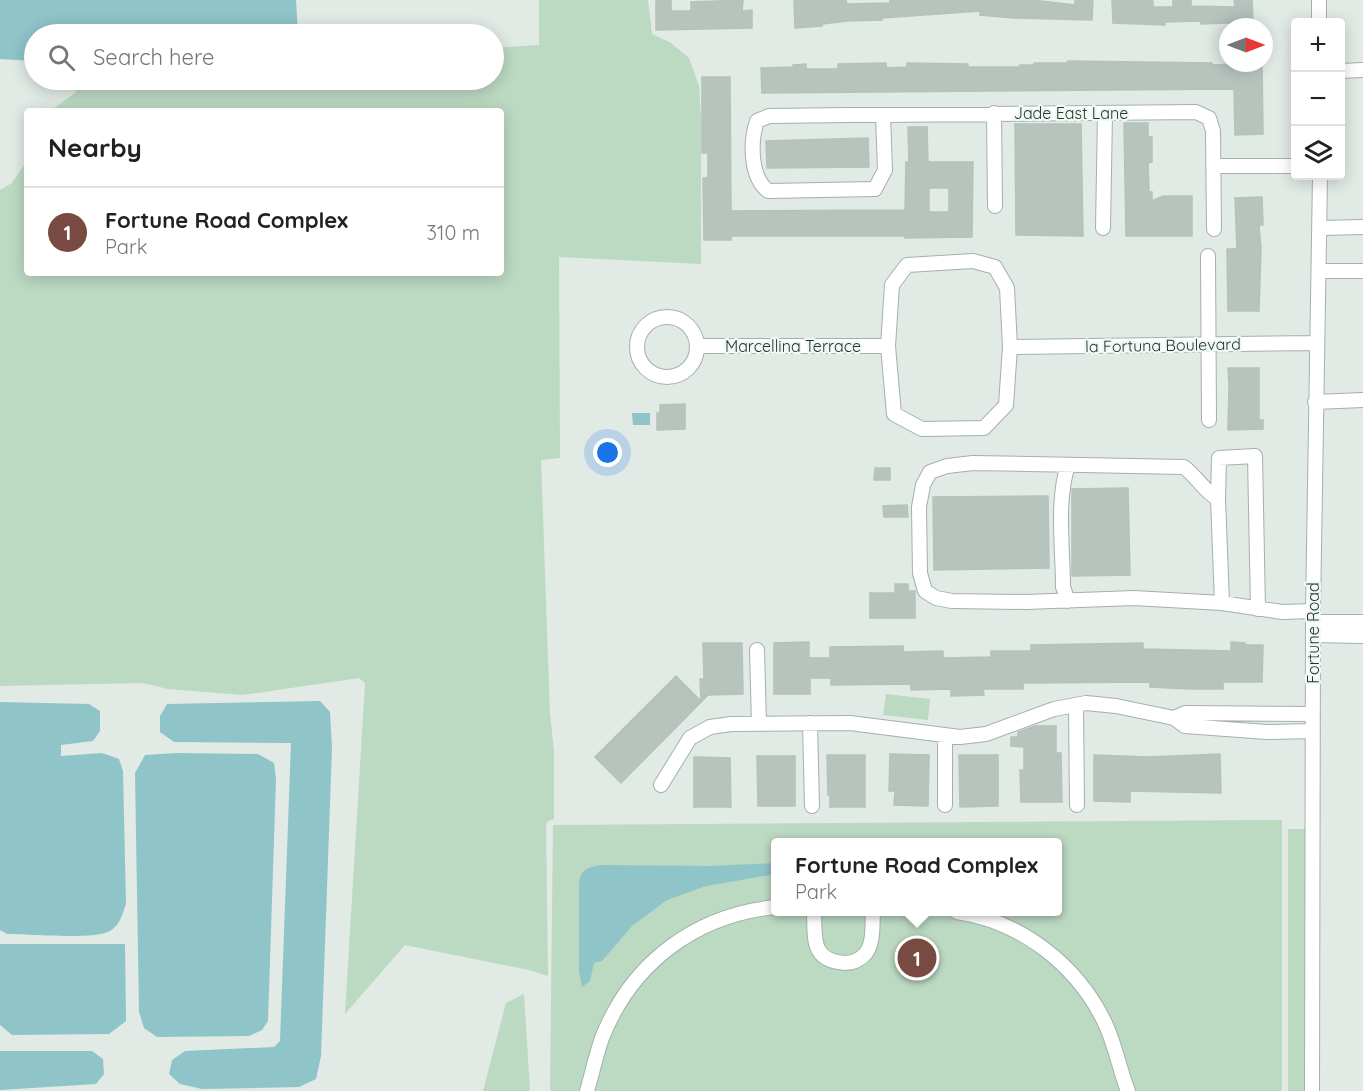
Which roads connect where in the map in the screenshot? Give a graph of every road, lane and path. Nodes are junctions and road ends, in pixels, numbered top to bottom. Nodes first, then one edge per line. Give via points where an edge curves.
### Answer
1 (1318, 0) edge
2 (1318, 18) edge
3 (1363, 70) edge
4 (1345, 71) edge
5 (994, 113) junction
6 (1105, 113) junction
7 (883, 115) junction
8 (1214, 166) junction
9 (1291, 166) edge
10 (1320, 180) edge
11 (994, 206) dead end
12 (1363, 227) edge
13 (1103, 228) dead end
14 (1320, 228) junction
15 (1214, 229) dead end
16 (1208, 256) dead end
17 (1320, 271) junction
18 (1363, 271) edge
19 (1316, 344) junction
20 (1209, 345) junction
21 (697, 346) junction
22 (888, 346) junction
23 (1010, 347) junction
24 (1363, 400) edge
25 (1315, 402) junction
26 (1209, 420) dead end
27 (1068, 465) junction
28 (1218, 499) junction
29 (1068, 601) junction
30 (1222, 603) junction
31 (1258, 609) junction
32 (1313, 622) junction
33 (1363, 622) edge
34 (1363, 636) edge
35 (757, 650) dead end
36 (1076, 705) junction
37 (1241, 713) junction
38 (1313, 714) junction
39 (1203, 720) junction
40 (810, 723) junction
41 (759, 724) junction
42 (1242, 730) junction
43 (1313, 731) junction
44 (945, 735) junction
45 (660, 784) dead end
46 (945, 805) dead end
47 (1077, 805) dead end
48 (812, 806) dead end
49 (771, 907) edge
50 (814, 916) edge
51 (873, 916) edge
52 (978, 916) edge
53 (586, 1091) edge
54 (1128, 1091) edge
55 (1312, 1091) edge

1 - 2 street
3 - 4 street
5 - 6 street, Jade East Lane
5 - 7 street, Jade East Lane
5 - 11 street
6 - 8 street, Jade East Lane via 1196,112 1209,118
6 - 13 street
7 - 7 street, Jade East Lane via 885,170 875,189 768,191 754,173 757,121 769,116
8 - 9 street
8 - 15 street, Jade East Lane
10 - 14 street, Fortune Road
12 - 14 street
14 - 17 street, Fortune Road
16 - 20 street
17 - 18 street
17 - 19 street, Fortune Road
19 - 20 street, la Fortuna Boulevard
19 - 25 street, Fortune Road
20 - 23 street, la Fortuna Boulevard
20 - 26 street
21 - 21 street via 696,337 684,322 666,317 649,323 638,348 646,367 663,376 674,376 691,365
21 - 22 street, Marcellina Terrace
22 - 23 street via 894,414 922,429 984,428 1006,405
22 - 23 street via 892,285 907,265 973,261 995,267 1007,288
24 - 25 street
25 - 32 street, Fortune Road
27 - 28 street via 1184,467 1196,476 1206,492
27 - 29 street via 1062,500 1063,587
27 - 29 street via 947,466 930,472 919,507 920,573 925,591 936,598
28 - 30 street
28 - 31 street via 1219,458 1255,456
29 - 30 street via 1134,598
30 - 31 street
31 - 32 street
32 - 33 street
32 - 34 street
32 - 38 street, Fortune Road
35 - 41 street
36 - 39 street via 1116,706 1174,718 1185,713
36 - 44 street via 986,734
36 - 47 street
37 - 38 street
37 - 39 street
37 - 42 street
38 - 43 street, Fortune Road
39 - 42 street
40 - 41 street
40 - 44 street via 850,723
40 - 48 street
41 - 45 street via 711,728 690,738
42 - 43 street
43 - 55 street, Fortune Road
44 - 46 street
49 - 53 street via 727,916 700,928 651,964 613,1014
50 - 51 street via 815,942 821,954 832,962 852,963 865,954
52 - 54 street via 1019,931 1043,947 1085,991 1104,1021

